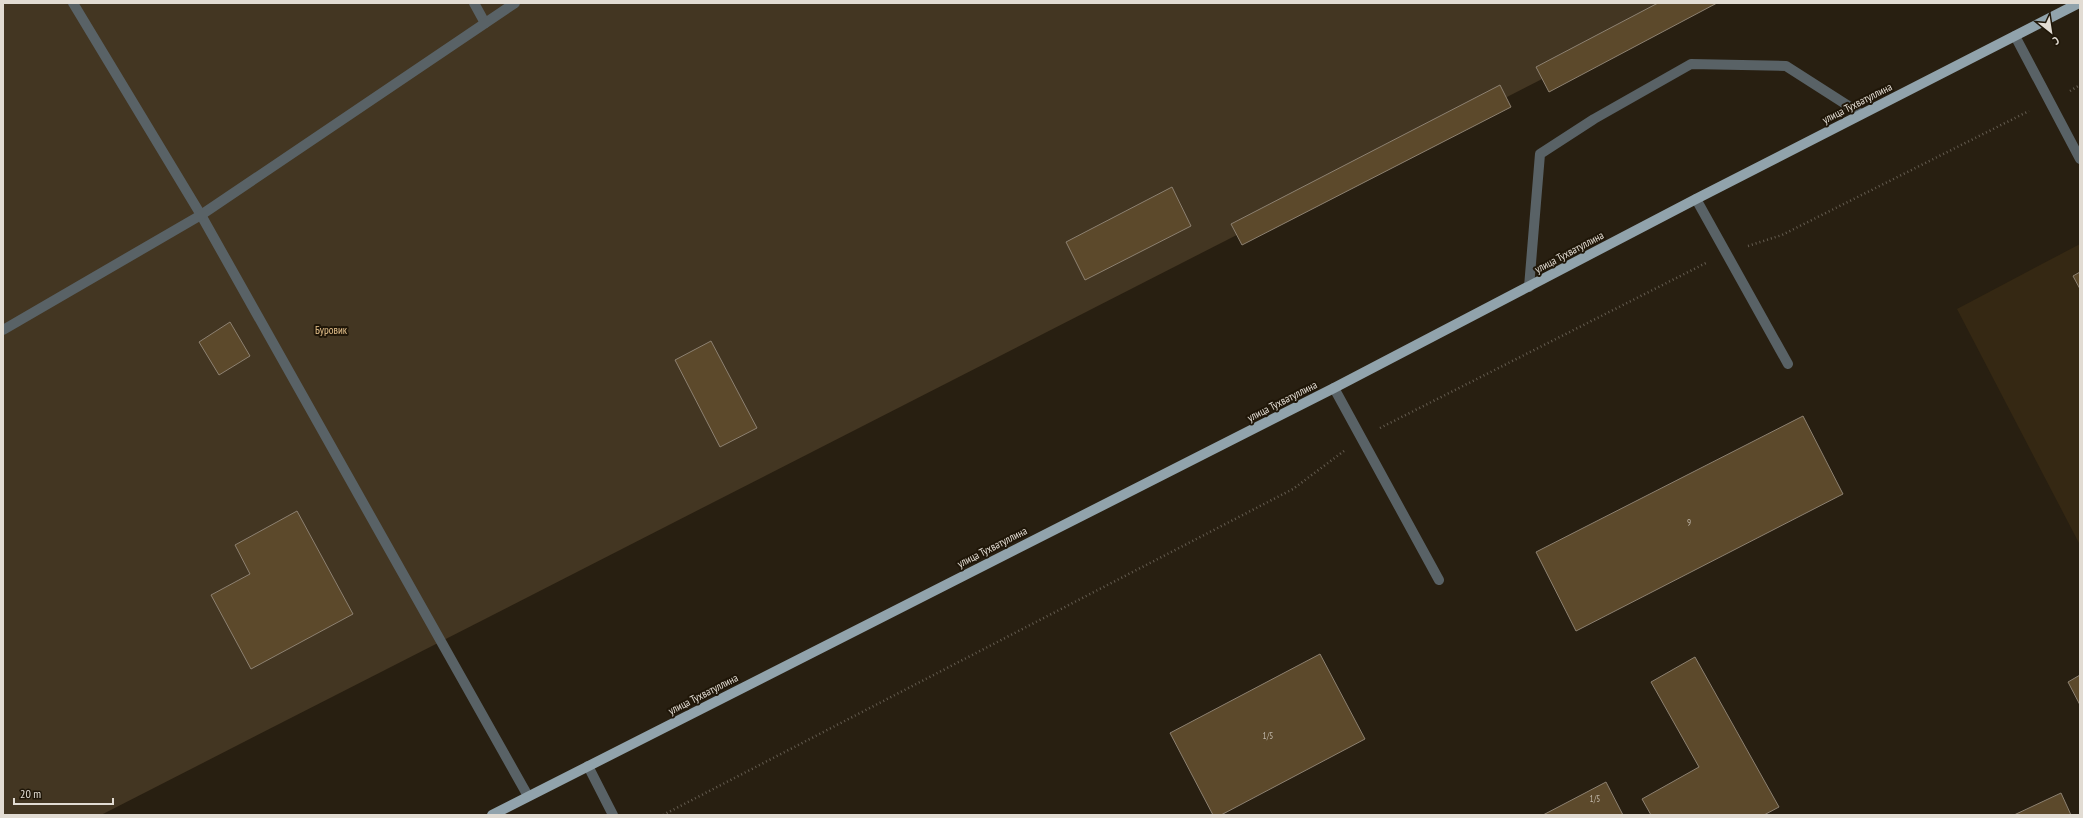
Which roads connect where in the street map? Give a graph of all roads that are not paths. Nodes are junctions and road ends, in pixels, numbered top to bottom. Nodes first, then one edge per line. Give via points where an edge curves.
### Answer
1 (73, 3) edge
2 (474, 3) edge
3 (515, 3) edge
4 (2079, 3) edge
5 (485, 23) junction
6 (2015, 36) junction
7 (1861, 114) junction
8 (2080, 159) edge
9 (1696, 199) junction
10 (201, 215) junction
11 (1528, 287) junction
12 (3, 330) edge
13 (1788, 364) dead end
14 (1334, 388) junction
15 (1439, 580) dead end
16 (588, 766) junction
17 (528, 796) junction
18 (492, 815) edge
19 (613, 815) edge

1 - 10 street
2 - 5 street
3 - 5 street
4 - 6 main road, улица Тухватуллина
5 - 10 street
6 - 7 main road, улица Тухватуллина
6 - 8 street
7 - 9 main road, улица Тухватуллина
7 - 11 street via 1786,66 1691,64 1594,119 1540,154
9 - 11 main road, улица Тухватуллина
9 - 13 street
10 - 12 street
10 - 17 street
11 - 14 main road, улица Тухватуллина
14 - 15 street
14 - 16 main road, улица Тухватуллина
16 - 17 main road, улица Тухватуллина
16 - 19 street
17 - 18 main road, улица Тухватуллина

